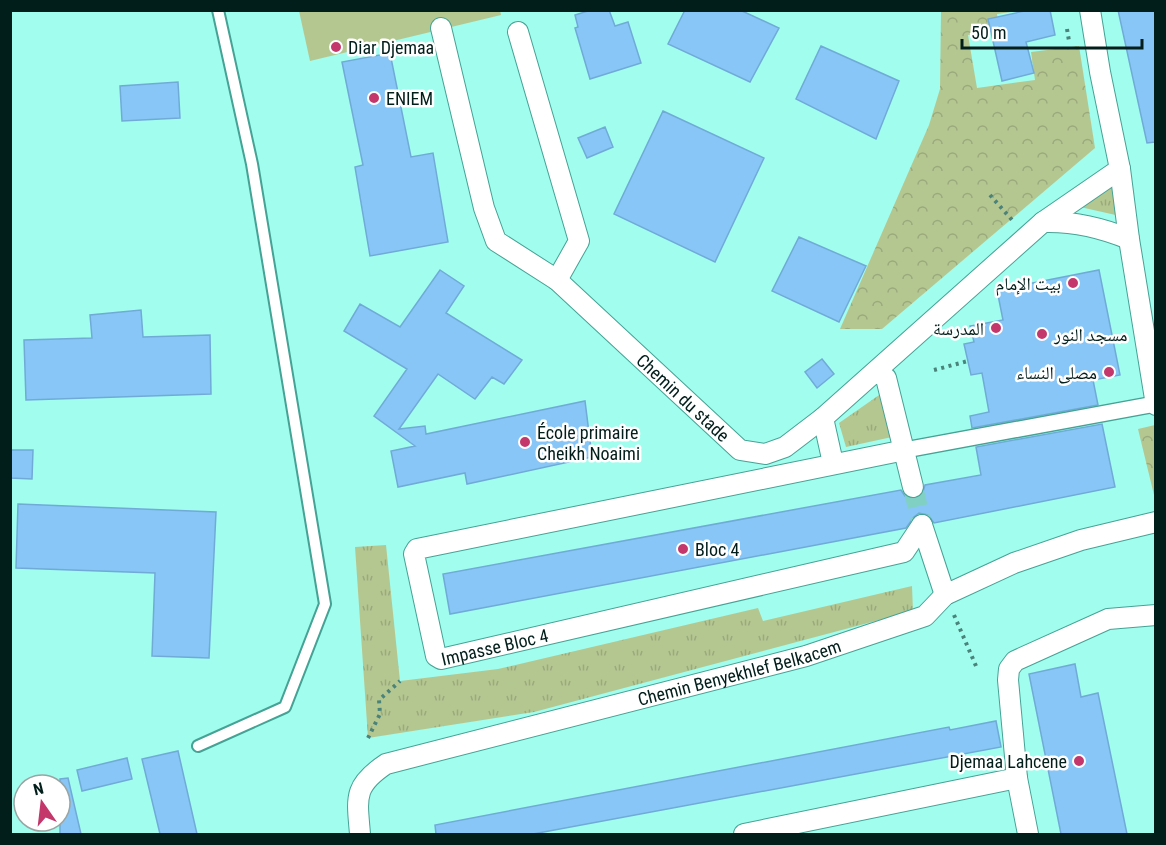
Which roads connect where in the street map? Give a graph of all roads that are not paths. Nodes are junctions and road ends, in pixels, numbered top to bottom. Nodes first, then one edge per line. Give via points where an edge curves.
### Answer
1 (218, 10) edge
2 (1090, 10) edge
3 (441, 28) dead end
4 (519, 32) dead end
5 (1120, 169) junction
6 (1043, 222) junction
7 (1129, 239) junction
8 (557, 280) junction
9 (876, 372) junction
10 (1155, 399) edge
11 (823, 418) junction
12 (904, 450) junction
13 (833, 463) junction
14 (913, 488) tunnel mouth
15 (1155, 522) edge
16 (945, 595) junction
17 (1155, 615) edge
18 (198, 746) dead end
19 (1017, 777) junction
20 (360, 834) edge
21 (744, 834) edge
22 (1028, 834) edge

1 - 18 lane via 252,164 325,604 285,707
2 - 5 street
3 - 8 street, Chemin du stade via 484,208 496,241
4 - 8 street via 579,241
5 - 6 street, Chemin du stade
5 - 7 street
6 - 7 street via 1087,225
6 - 9 street, Chemin du stade
7 - 10 street
8 - 11 street, Chemin du stade via 740,450 765,454 785,447
9 - 11 street, Chemin du stade
9 - 12 street via 886,378
10 - 12 street
11 - 13 street
12 - 13 street
12 - 14 street
13 - 16 street, Impasse Bloc 4 via 417,549 414,554 436,656 452,657 904,552 922,525
15 - 16 street, Chemin Benyekhlef Belkacem via 1081,540 1026,559
16 - 20 street, Chemin Benyekhlef Belkacem via 925,616 806,656 386,764 360,788
17 - 19 street via 1108,619 1015,661 1008,680
19 - 21 street
19 - 22 street

